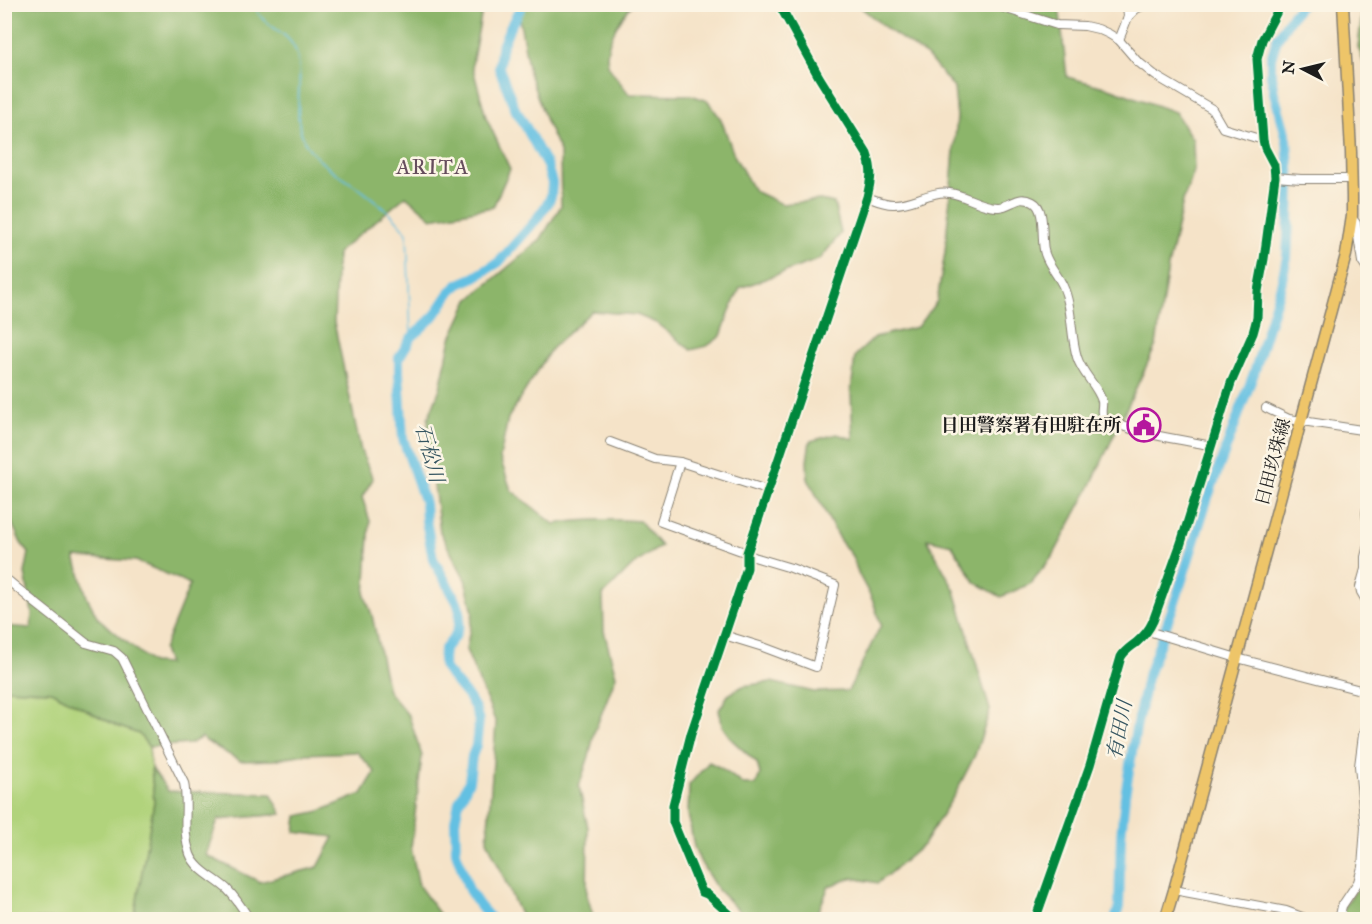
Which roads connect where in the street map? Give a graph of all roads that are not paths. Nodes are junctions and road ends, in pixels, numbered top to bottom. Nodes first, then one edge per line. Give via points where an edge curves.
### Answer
1 (779, 4) edge
2 (991, 4) edge
3 (1126, 4) edge
4 (1147, 4) edge
5 (1281, 4) edge
6 (1343, 7) edge
7 (1128, 16) junction
8 (1119, 40) junction
9 (1263, 140) junction
10 (1275, 177) junction
11 (1352, 178) junction
12 (867, 197) junction
13 (1352, 216) junction
14 (1368, 271) edge
15 (1266, 408) dead end
16 (1302, 422) junction
17 (1367, 431) edge
18 (610, 442) dead end
19 (1212, 446) junction
20 (1368, 458) edge
21 (680, 462) junction
22 (767, 490) junction
23 (1368, 502) edge
24 (1368, 528) edge
25 (1368, 545) edge
26 (747, 553) junction
27 (4, 577) edge
28 (1365, 580) edge
29 (1368, 604) edge
30 (1148, 631) junction
31 (724, 635) junction
32 (1237, 658) junction
33 (1368, 692) edge
34 (1368, 724) edge
35 (1174, 890) junction
36 (250, 920) edge
37 (736, 920) edge
38 (1035, 920) edge
39 (1165, 920) edge
40 (1310, 920) edge
41 (1339, 920) edge

1 - 12 street via 867,154 872,168
2 - 8 street via 1058,25 1098,29
3 - 7 street
4 - 7 street
5 - 9 street via 1265,33 1257,60
6 - 11 main road, 日田玖珠線
7 - 8 street
8 - 9 street via 1156,76 1212,109 1223,128
9 - 10 street
10 - 11 street
10 - 19 street via 1257,318
11 - 13 main road, 日田玖珠線
12 - 19 street via 894,204 943,192 991,206 999,207 1017,199 1038,206 1045,256 1063,285 1071,310 1076,356 1102,402 1103,418 1158,437
12 - 22 street
13 - 14 street via 1362,262
13 - 16 main road, 日田玖珠線 via 1342,274
15 - 16 street
16 - 17 street
16 - 32 main road, 日田玖珠線
17 - 20 street
18 - 21 street via 655,459
19 - 30 street
21 - 22 street
21 - 26 street via 661,522
22 - 26 street
23 - 24 street
25 - 28 street
26 - 31 street via 747,568
26 - 31 street via 834,585 818,661 816,667
27 - 36 street via 86,643 114,651 122,658 184,783 190,854 203,871 226,889
28 - 29 street via 1361,592
30 - 32 street
30 - 38 street via 1121,657 1090,765
31 - 37 street via 691,734 672,815 702,892
32 - 33 street
32 - 35 main road, 日田玖珠線
34 - 41 street via 1359,766 1365,827 1362,867
35 - 39 main road, 日田玖珠線
35 - 40 street via 1286,911

